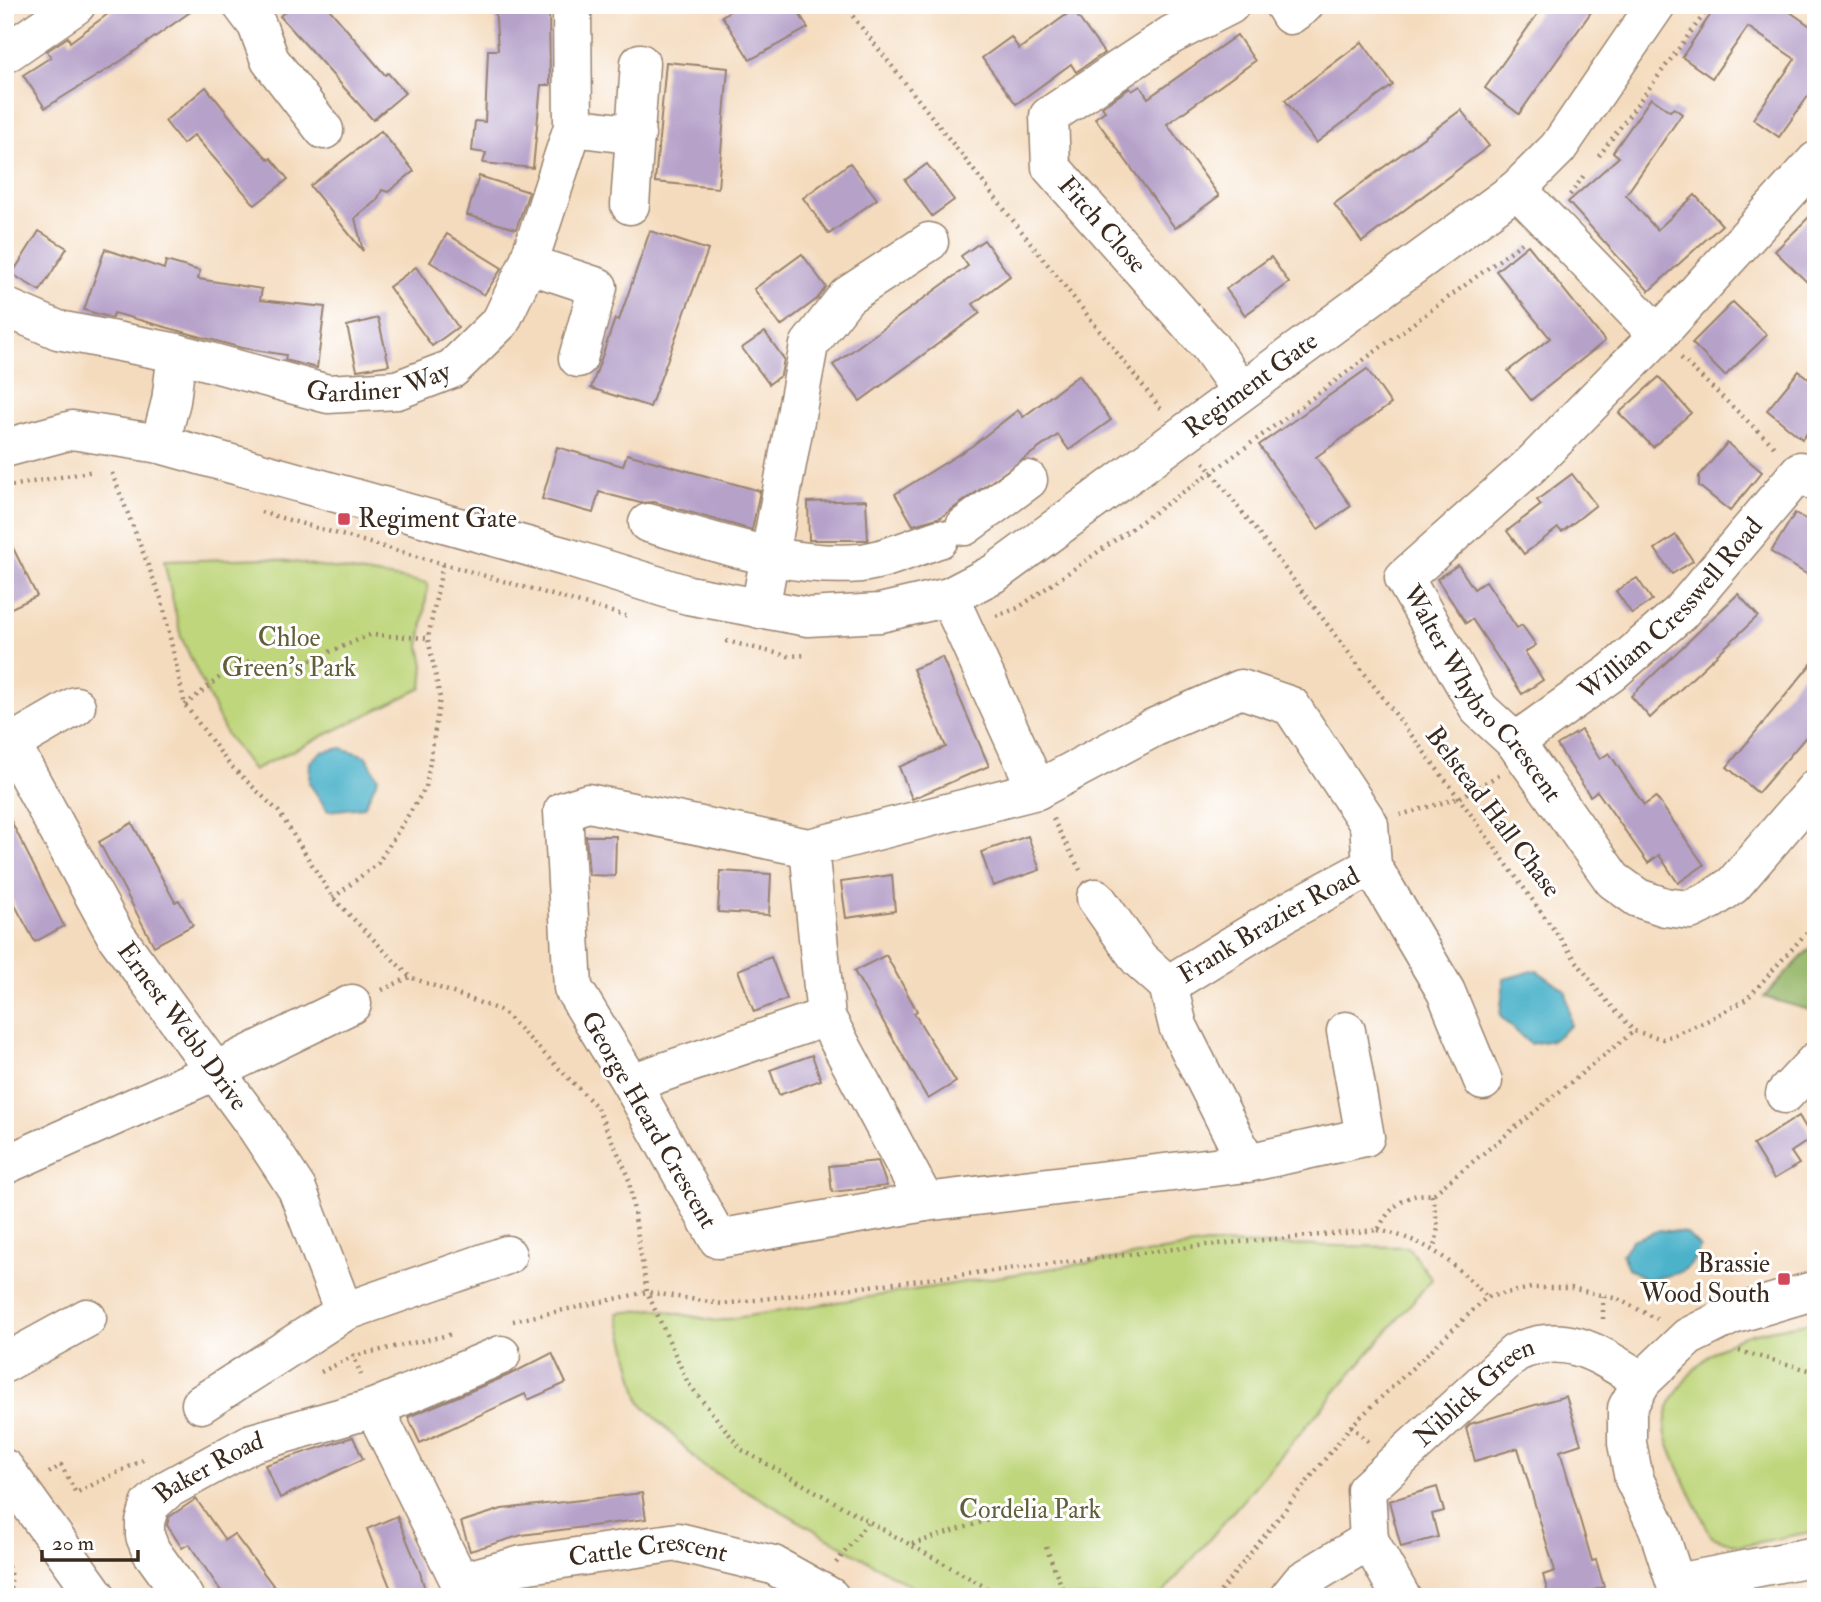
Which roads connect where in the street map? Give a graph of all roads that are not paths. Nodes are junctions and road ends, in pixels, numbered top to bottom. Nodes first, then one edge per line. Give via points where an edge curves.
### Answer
1 (76, 5) edge
2 (242, 5) edge
3 (572, 5) edge
4 (1230, 5) edge
5 (1284, 5) edge
6 (1304, 5) edge
7 (1656, 5) edge
8 (5, 54) edge
9 (640, 63) dead end
10 (573, 127) junction
11 (324, 130) dead end
12 (636, 135) junction
13 (1816, 161) edge
14 (1517, 189) junction
15 (630, 205) dead end
16 (929, 242) dead end
17 (528, 264) junction
18 (5, 307) edge
19 (1658, 335) junction
20 (177, 353) junction
21 (578, 358) dead end
22 (1241, 391) junction
23 (160, 444) junction
24 (5, 448) edge
25 (1808, 477) edge
26 (1028, 480) dead end
27 (996, 503) junction
28 (648, 523) dead end
29 (1030, 547) junction
30 (770, 557) junction
31 (760, 609) junction
32 (955, 613) junction
33 (76, 706) dead end
34 (8, 745) edge
35 (1521, 750) junction
36 (1816, 788) edge
37 (1037, 790) junction
38 (809, 848) junction
39 (1372, 866) junction
40 (1096, 898) road end
41 (1168, 985) junction
42 (352, 1004) dead end
43 (826, 1017) junction
44 (1346, 1031) dead end
45 (1816, 1061) edge
46 (215, 1071) junction
47 (1483, 1081) dead end
48 (631, 1083) junction
49 (1785, 1094) dead end
50 (1247, 1163) junction
51 (5, 1165) edge
52 (925, 1202) junction
53 (507, 1255) dead end
54 (1816, 1290) edge
55 (344, 1312) junction
56 (87, 1318) dead end
57 (500, 1339) road end
58 (5, 1363) edge
59 (1642, 1381) junction
60 (201, 1404) dead end
61 (374, 1408) junction
62 (5, 1469) edge
63 (1369, 1540) junction
64 (1816, 1556) edge
65 (462, 1589) edge
66 (1679, 1590) edge
67 (87, 1594) edge
68 (825, 1594) edge
69 (184, 1597) edge
70 (1289, 1597) edge
71 (1401, 1597) edge

1 - 8 street
2 - 11 street via 257,25 270,60
3 - 10 street, Gardiner Way
4 - 22 street, Fitch Close via 1171,34 1049,116 1051,167 1210,347
5 - 6 street via 1290,15
7 - 14 street, Regiment Gate via 1558,148
9 - 12 street
10 - 12 street
10 - 17 street, Gardiner Way
12 - 15 street
13 - 19 street
14 - 19 street
14 - 22 street, Regiment Gate
16 - 30 street via 847,296 809,345
17 - 20 street, Gardiner Way via 500,321 452,369 397,390 328,394
17 - 21 street via 598,288
18 - 20 street, Gardiner Way via 58,330
19 - 35 street, Walter Whybro Crescent via 1531,465 1404,578 1479,709
20 - 23 street
22 - 29 street, Regiment Gate
23 - 24 street, Regiment Gate via 72,430
23 - 31 street, Regiment Gate via 688,595
25 - 35 street, William Cresswell Road via 1680,613
26 - 27 street
27 - 29 street
27 - 30 street via 952,533 863,563
28 - 30 street
29 - 32 street, Regiment Gate via 995,573
30 - 31 street
31 - 32 street, Regiment Gate via 808,617
32 - 37 street
33 - 34 street
34 - 46 street, Ernest Webb Drive via 116,936
35 - 36 street, Walter Whybro Crescent via 1613,880 1637,898 1664,907 1690,910 1733,885
37 - 38 street, George Heard Crescent
37 - 39 street, George Heard Crescent via 1153,728 1241,689 1291,706 1369,824
38 - 43 street
38 - 48 street, George Heard Crescent via 588,803 563,811 573,988
39 - 41 street, Frank Brazier Road
39 - 47 street, George Heard Crescent via 1446,992
40 - 41 street, Frank Brazier Road via 1139,959
41 - 50 street, Frank Brazier Road via 1178,1026
42 - 46 street
43 - 48 street
43 - 52 street
44 - 50 street, George Heard Crescent via 1365,1137
45 - 49 street
46 - 51 street
46 - 55 street, Ernest Webb Drive via 297,1189
48 - 52 street, George Heard Crescent via 718,1239
50 - 52 street, George Heard Crescent
53 - 55 street
54 - 59 street via 1732,1315 1688,1338
55 - 60 street
56 - 58 street
57 - 61 street, Baker Road
59 - 63 street, Niblick Green via 1565,1342 1536,1343 1515,1353 1366,1490
59 - 66 street via 1627,1408 1627,1443 1634,1479 1657,1525
61 - 65 street
61 - 69 street, Baker Road via 252,1443 168,1489 150,1505 145,1536
62 - 67 street
63 - 70 street via 1302,1581
63 - 71 street, Niblick Green
64 - 66 street
65 - 68 street, Cattle Crescent via 522,1565 678,1542 773,1565

